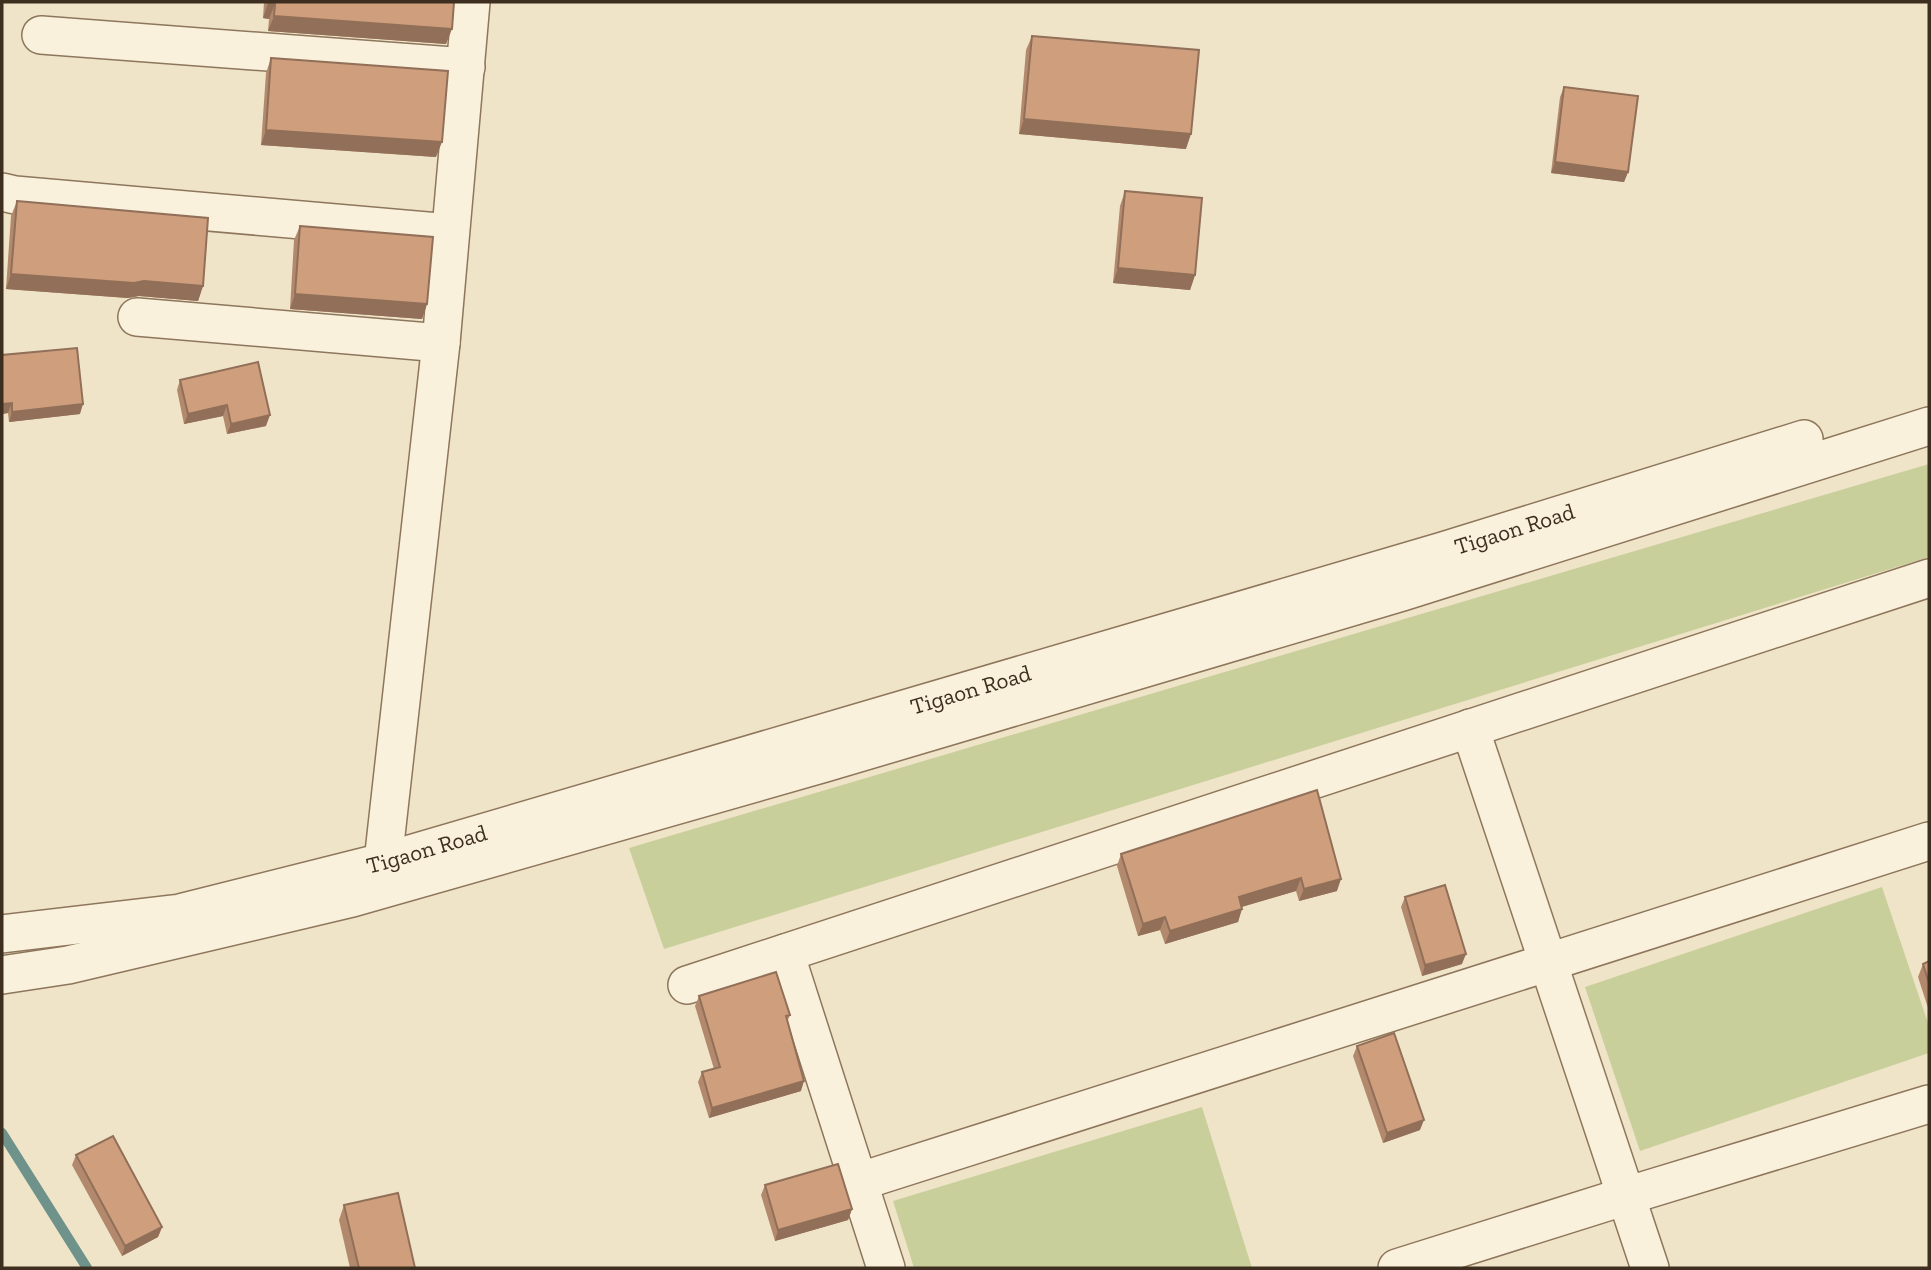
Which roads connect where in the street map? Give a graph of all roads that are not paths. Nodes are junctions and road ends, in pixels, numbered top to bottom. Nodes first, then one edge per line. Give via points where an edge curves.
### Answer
1 (471, 2) edge
2 (41, 35) dead end
3 (466, 68) junction
4 (2, 192) edge
5 (450, 233) junction
6 (137, 317) dead end
7 (440, 343) junction
8 (1929, 400) edge
9 (1929, 426) edge
10 (1929, 578) edge
11 (1469, 728) junction
12 (1929, 841) edge
13 (383, 862) junction
14 (2, 934) edge
15 (785, 953) junction
16 (1548, 962) junction
17 (2, 975) edge
18 (687, 985) dead end
19 (1929, 1104) edge
20 (858, 1182) junction
21 (1626, 1196) junction
22 (886, 1268) edge
23 (1397, 1268) edge
24 (1650, 1268) edge

1 - 3 street
2 - 3 street
3 - 5 street
4 - 5 street
5 - 7 street
6 - 7 street
7 - 13 street
8 - 13 street, Tigaon Road via 1443,551
9 - 17 street via 1402,592 365,895 68,965
10 - 11 street
11 - 15 street
11 - 16 street
12 - 16 street
13 - 14 street, Tigaon Road via 180,913
15 - 18 street
15 - 20 street
16 - 20 street
16 - 21 street
19 - 21 street
20 - 22 street
21 - 23 street
21 - 24 street

